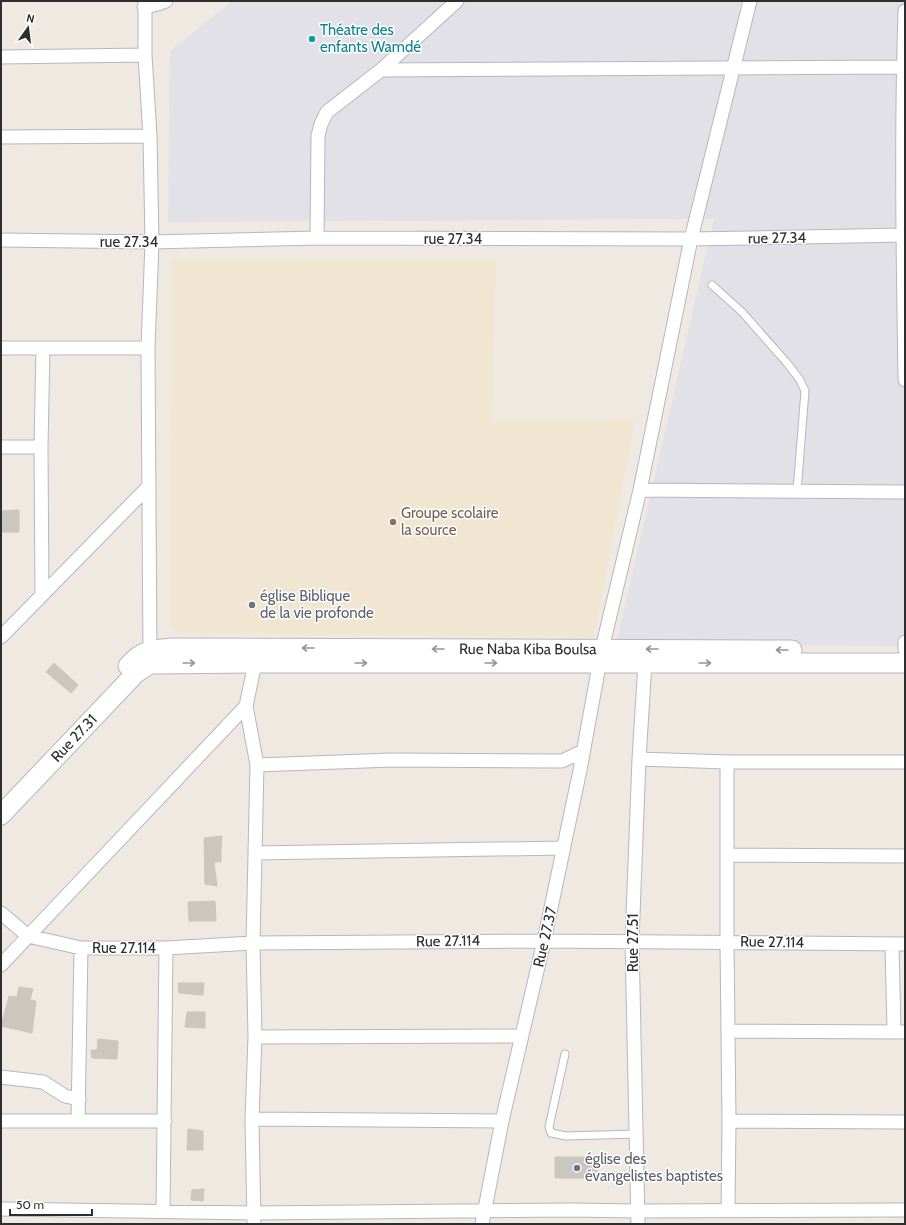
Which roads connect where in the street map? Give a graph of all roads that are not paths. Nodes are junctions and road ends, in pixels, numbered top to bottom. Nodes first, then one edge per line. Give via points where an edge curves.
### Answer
1 (166, 1) edge
2 (750, 1) edge
3 (145, 4) edge
4 (449, 4) edge
5 (905, 11) edge
6 (145, 55) junction
7 (1, 57) edge
8 (903, 67) junction
9 (734, 69) junction
10 (381, 70) junction
11 (150, 136) junction
12 (1, 137) edge
13 (904, 235) edge
14 (317, 238) junction
15 (691, 239) junction
16 (1, 240) edge
17 (152, 242) junction
18 (712, 284) dead end
19 (1, 348) edge
20 (43, 348) junction
21 (148, 348) junction
22 (905, 380) edge
23 (1, 447) edge
24 (41, 447) junction
25 (149, 486) junction
26 (640, 490) junction
27 (797, 492) junction
28 (905, 492) edge
29 (42, 595) junction
30 (1, 637) edge
31 (905, 642) edge
32 (905, 650) edge
33 (601, 656) junction
34 (150, 657) junction
35 (255, 663) junction
36 (645, 663) junction
37 (905, 663) edge
38 (246, 706) junction
39 (583, 751) junction
40 (639, 759) junction
41 (562, 761) junction
42 (727, 762) junction
43 (905, 762) edge
44 (257, 765) junction
45 (580, 770) junction
46 (1, 797) edge
47 (1, 815) edge
48 (564, 848) junction
49 (255, 853) junction
50 (728, 855) junction
51 (905, 856) edge
52 (1, 913) edge
53 (28, 936) junction
54 (544, 941) junction
55 (632, 941) junction
56 (727, 942) junction
57 (253, 943) junction
58 (899, 944) edge
59 (81, 948) junction
60 (166, 948) junction
61 (1, 965) edge
62 (728, 1031) junction
63 (900, 1032) edge
64 (522, 1036) junction
65 (254, 1037) junction
66 (565, 1054) dead end
67 (1, 1077) edge
68 (79, 1099) junction
69 (252, 1119) junction
70 (1, 1121) edge
71 (78, 1121) junction
72 (165, 1121) junction
73 (502, 1121) junction
74 (729, 1121) junction
75 (905, 1122) edge
76 (636, 1134) junction
77 (1, 1209) edge
78 (905, 1210) edge
79 (163, 1211) junction
80 (728, 1211) junction
81 (483, 1218) edge
82 (637, 1218) edge
83 (255, 1219) edge

1 - 3 street
2 - 9 street, Rue 27.37
3 - 6 street
4 - 10 street
5 - 8 street
6 - 7 street
6 - 11 street
8 - 9 street
8 - 13 street
9 - 10 street
9 - 15 street, Rue 27.37
10 - 14 street via 327,112 321,124 318,136
11 - 12 street
11 - 17 street
13 - 15 street, rue 27.34
13 - 22 street
14 - 15 street, rue 27.34
14 - 17 street, rue 27.34
15 - 26 street, Rue 27.37
16 - 17 street, rue 27.34
17 - 21 street
18 - 27 lane via 757,329 800,380 805,391
19 - 20 street
20 - 21 street
20 - 24 street
21 - 25 street
23 - 24 street
24 - 29 street
25 - 29 street
25 - 34 street
26 - 27 street
26 - 33 street, Rue 27.37
27 - 28 street
29 - 30 street
31 - 32 street
32 -> 33 street, Rue Naba Kiba Boulsa
33 -> 34 street, Rue Naba Kiba Boulsa via 173,648
35 -> 33 street, Rue Naba Kiba Boulsa
33 - 36 street, Rue Naba Kiba Boulsa
33 - 39 street, Rue 27.37
34 -> 35 street, Rue Naba Kiba Boulsa
34 - 46 street, Rue 27.31 via 134,659
34 - 47 street, Rue 27.31
35 - 38 street
36 -> 37 street, Rue Naba Kiba Boulsa
36 - 40 street, Rue 27.51
38 - 44 street
38 - 53 street
39 - 41 street
39 - 45 street, Rue 27.37
40 - 42 street
40 - 55 street, Rue 27.51
41 - 44 street via 392,760
41 - 45 street
42 - 43 street
42 - 50 street
44 - 49 street
45 - 48 street, Rue 27.37
48 - 49 street
48 - 54 street, Rue 27.37
49 - 57 street
50 - 51 street
50 - 56 street
52 - 53 street, Rue 27.114
53 - 59 street, Rue 27.114
53 - 61 street
54 - 55 street, Rue 27.114
54 - 57 street, Rue 27.114
54 - 64 street, Rue 27.37
55 - 56 street, Rue 27.114
55 - 76 street, Rue 27.51
56 - 58 street, Rue 27.114
56 - 62 street
57 - 60 street, Rue 27.114
57 - 65 street
58 - 63 street
59 - 60 street, Rue 27.114
59 - 68 street
60 - 72 street
62 - 63 street
62 - 74 street
64 - 65 street
64 - 73 street, Rue 27.37
65 - 69 street
66 - 76 lane via 549,1127 551,1133 566,1136
67 - 68 street via 43,1082 65,1096
68 - 71 street
69 - 73 street
69 - 83 street
70 - 71 street
71 - 72 street
72 - 79 street
73 - 81 street, Rue 27.37
74 - 75 street
74 - 80 street
76 - 82 street, Rue 27.51
77 - 79 street
78 - 80 street
79 - 83 street
80 - 82 street
81 - 82 street via 572,1210
81 - 83 street

